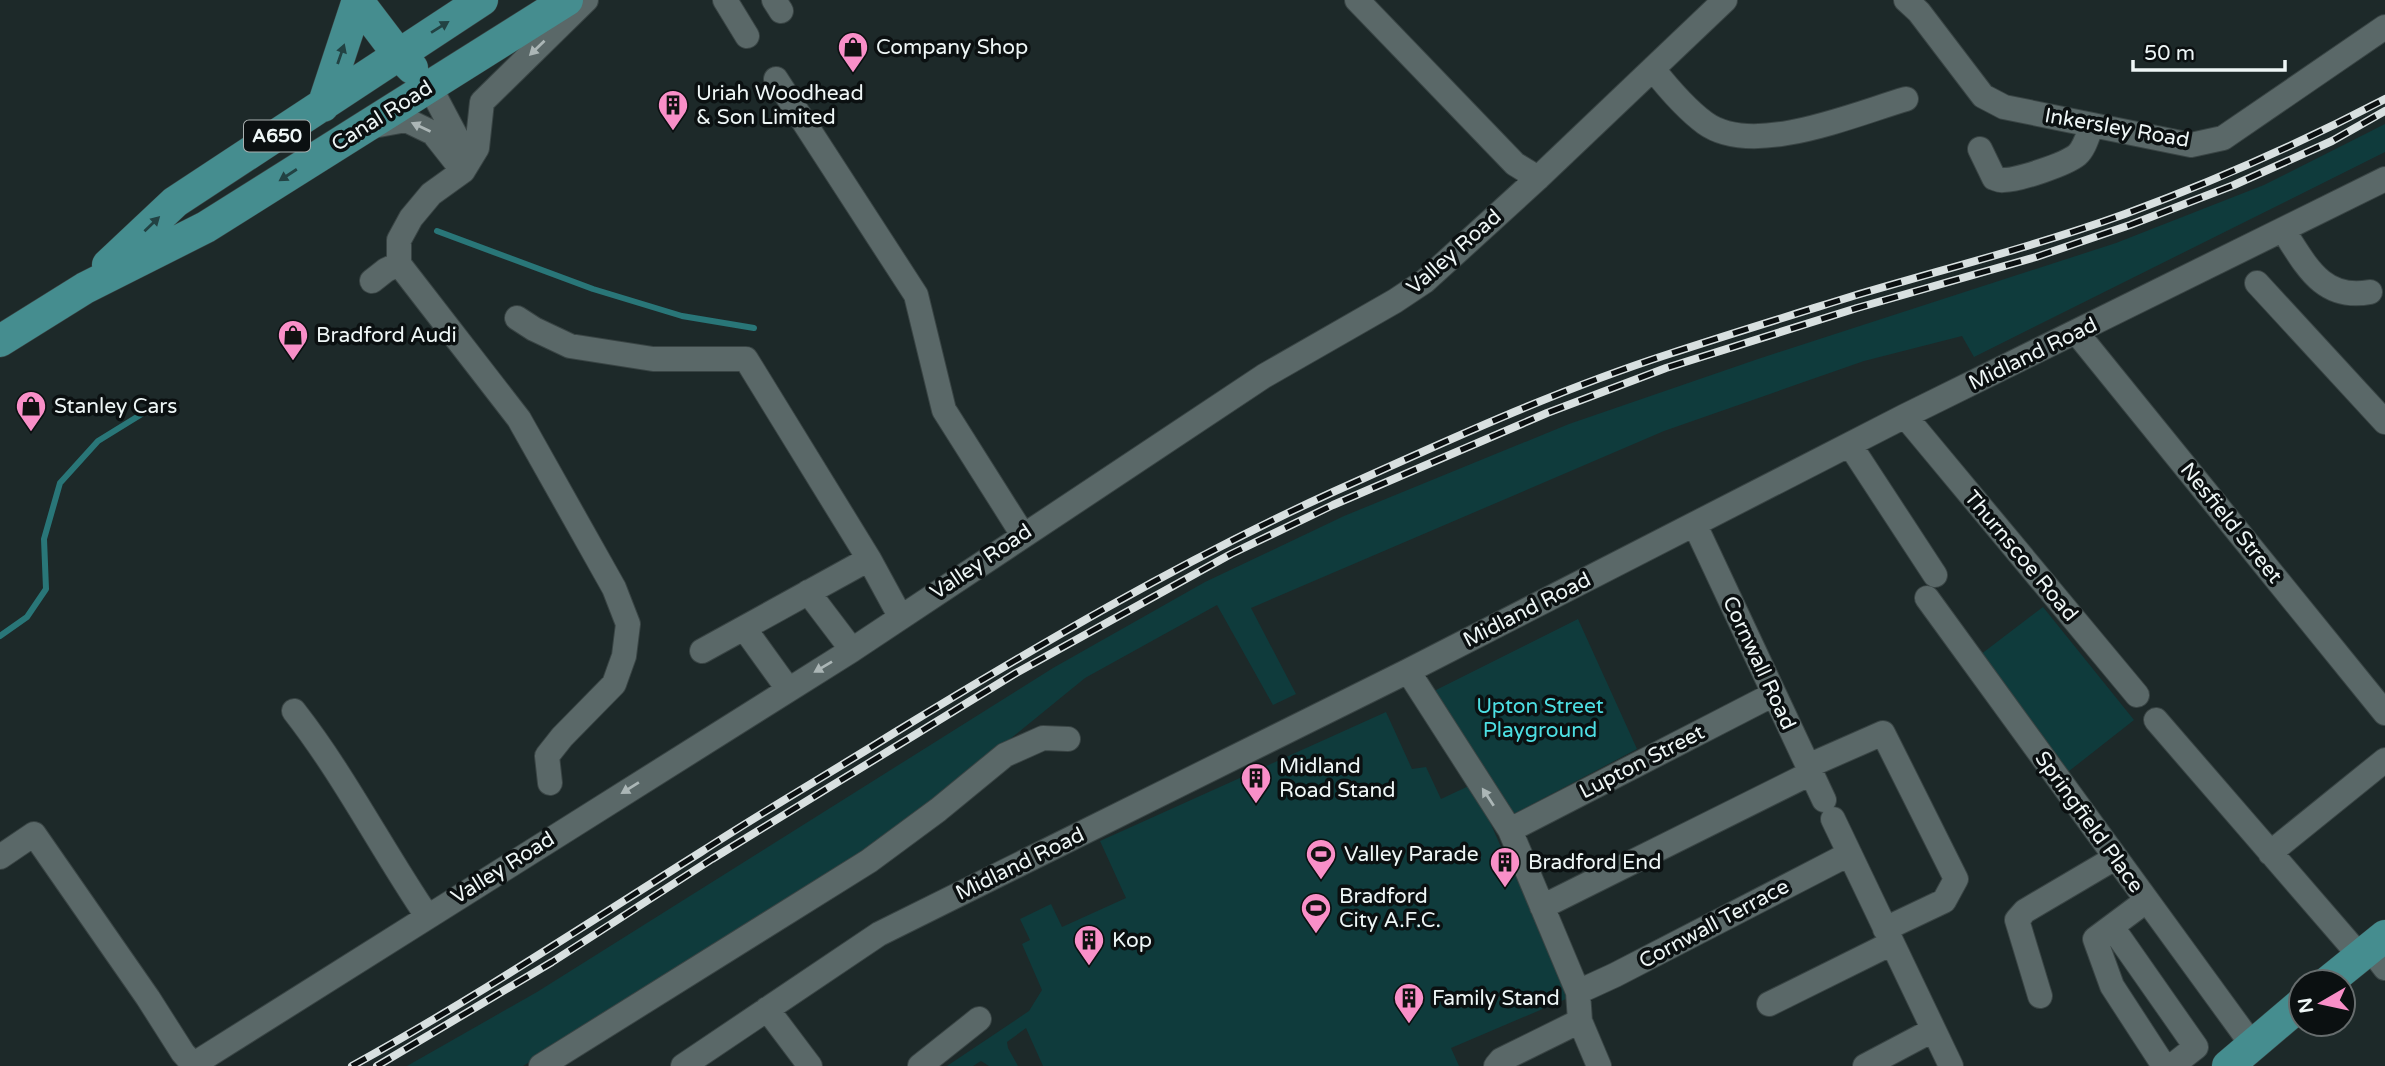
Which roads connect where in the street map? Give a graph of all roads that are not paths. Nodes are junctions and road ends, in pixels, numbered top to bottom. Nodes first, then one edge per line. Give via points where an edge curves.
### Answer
1 (358, 0) edge
2 (482, 0) edge
3 (568, 0) edge
4 (586, 0) edge
5 (725, 0) edge
6 (1357, 0) edge
7 (1724, 0) edge
8 (1906, 0) edge
9 (2385, 27) edge
10 (747, 36) dead end
11 (398, 54) junction
12 (1653, 69) junction
13 (776, 79) dead end
14 (430, 87) junction
15 (1906, 99) dead end
16 (323, 106) junction
17 (2092, 125) junction
18 (361, 128) junction
19 (1980, 149) dead end
20 (463, 171) junction
21 (1538, 178) junction
22 (2385, 179) edge
23 (2283, 230) junction
24 (399, 264) junction
25 (372, 281) dead end
26 (2257, 283) dead end
27 (85, 288) junction
28 (2370, 292) dead end
29 (517, 318) dead end
30 (2077, 332) junction
31 (0, 341) edge
32 (1905, 416) junction
33 (2385, 422) edge
34 (1850, 445) junction
35 (1695, 525) junction
36 (1023, 535) junction
37 (869, 559) junction
38 (808, 593) junction
39 (900, 616) junction
40 (744, 628) junction
41 (852, 650) junction
42 (702, 651) dead end
43 (1408, 671) junction
44 (788, 689) junction
45 (1774, 694) junction
46 (2137, 695) dead end
47 (294, 711) dead end
48 (2385, 713) edge
49 (2156, 720) dead end
50 (1068, 739) dead end
51 (2385, 760) edge
52 (1810, 770) junction
53 (550, 783) dead end
54 (1510, 830) junction
55 (1849, 853) junction
56 (2270, 853) junction
57 (0, 857) edge
58 (2115, 858) junction
59 (2146, 901) junction
60 (1542, 907) junction
61 (427, 916) junction
62 (2112, 927) junction
63 (1888, 936) junction
64 (2375, 952) edge
65 (2350, 968) edge
66 (1578, 992) junction
67 (2040, 996) dead end
68 (1769, 1004) dead end
69 (767, 1009) junction
70 (2287, 1016) edge
71 (979, 1019) dead end
72 (1580, 1021) junction
73 (1933, 1030) junction
74 (2253, 1046) junction
75 (192, 1065) edge
76 (541, 1066) edge
77 (683, 1066) edge
78 (810, 1066) edge
79 (920, 1066) edge
80 (1496, 1066) edge
81 (1599, 1066) edge
82 (1865, 1066) edge
83 (1951, 1066) edge
84 (2164, 1066) edge
85 (2172, 1066) edge
86 (2228, 1066) edge

1 - 11 main road
16 -> 1 main road
11 -> 2 main road, Canal Road / A650
3 - 14 main road, Canal Road / A650
4 -> 20 street via 482,102 477,148
5 - 10 street
6 - 21 street via 1515,164
7 - 12 street, Valley Road
8 - 17 street, Inkersley Road via 1983,96 2004,107
9 - 17 street, Inkersley Road via 2223,138 2191,145
11 - 14 main road
11 - 16 main road, Canal Road / A650
12 - 15 street via 1706,123 1751,137 1783,135
12 - 21 street, Valley Road
13 - 36 street via 916,295 944,410
14 - 18 main road, Canal Road / A650
14 - 20 street via 458,140
27 -> 16 main road, Canal Road / A650 via 175,202
17 - 19 street via 2082,148 2066,162 2001,181 1994,178
20 -> 18 street via 433,133 406,120
18 -> 27 main road, Canal Road / A650 via 206,227
20 - 24 street via 431,194 411,218 399,240
21 - 36 street, Valley Road via 1425,281 1264,376
22 - 23 street, Midland Road
23 - 28 street via 2321,281 2339,293
23 - 30 street, Midland Road
24 - 25 street
24 - 53 street via 519,419 614,587 628,624 614,684 547,756
26 - 33 street
27 - 31 main road, Canal Road / A650
29 - 37 street via 570,346 653,359 746,359
30 - 32 street, Midland Road
30 - 48 street, Nesfield Street
32 - 34 street, Midland Road
32 - 46 street, Thurnscoe Road
34 - 35 street, Midland Road
34 - 58 street, Springfield Place via 1931,586
35 - 43 street, Midland Road
35 - 45 street, Cornwall Road
36 - 39 street, Valley Road
37 - 38 street
37 - 39 street
38 - 40 street
38 - 41 street
39 - 41 street, Valley Road
40 - 42 street
40 - 44 street
41 -> 44 street, Valley Road
54 -> 43 street
43 - 69 street, Midland Road via 878,934
44 -> 61 street, Valley Road
45 - 52 street, Cornwall Road
45 - 54 street, Lupton Street
47 - 61 street via 324,749
49 - 56 street
50 - 76 street via 1043,738 1005,755 869,861
51 - 56 street
52 - 55 street, Cornwall Road
52 - 60 street
52 - 63 street via 1883,733 1956,879 1944,901
54 - 60 street
55 - 63 street, Cornwall Road
55 - 66 street, Cornwall Terrace
56 - 64 street
57 - 75 street via 34,834
58 - 59 street, Springfield Place
58 - 67 street via 2017,920
59 - 62 street
59 - 74 street, Springfield Place
60 - 66 street
61 - 75 street, Valley Road
62 - 84 street via 2095,939 2112,986
62 - 85 street via 2196,1047
63 - 68 street
63 - 73 street, Cornwall Road
64 - 65 main road
66 - 72 street
69 - 77 street, Midland Road
69 - 78 street
70 - 74 main road
71 - 79 street
72 - 80 street
72 - 81 street
73 - 82 street
73 - 83 street, Cornwall Road
74 - 86 main road

